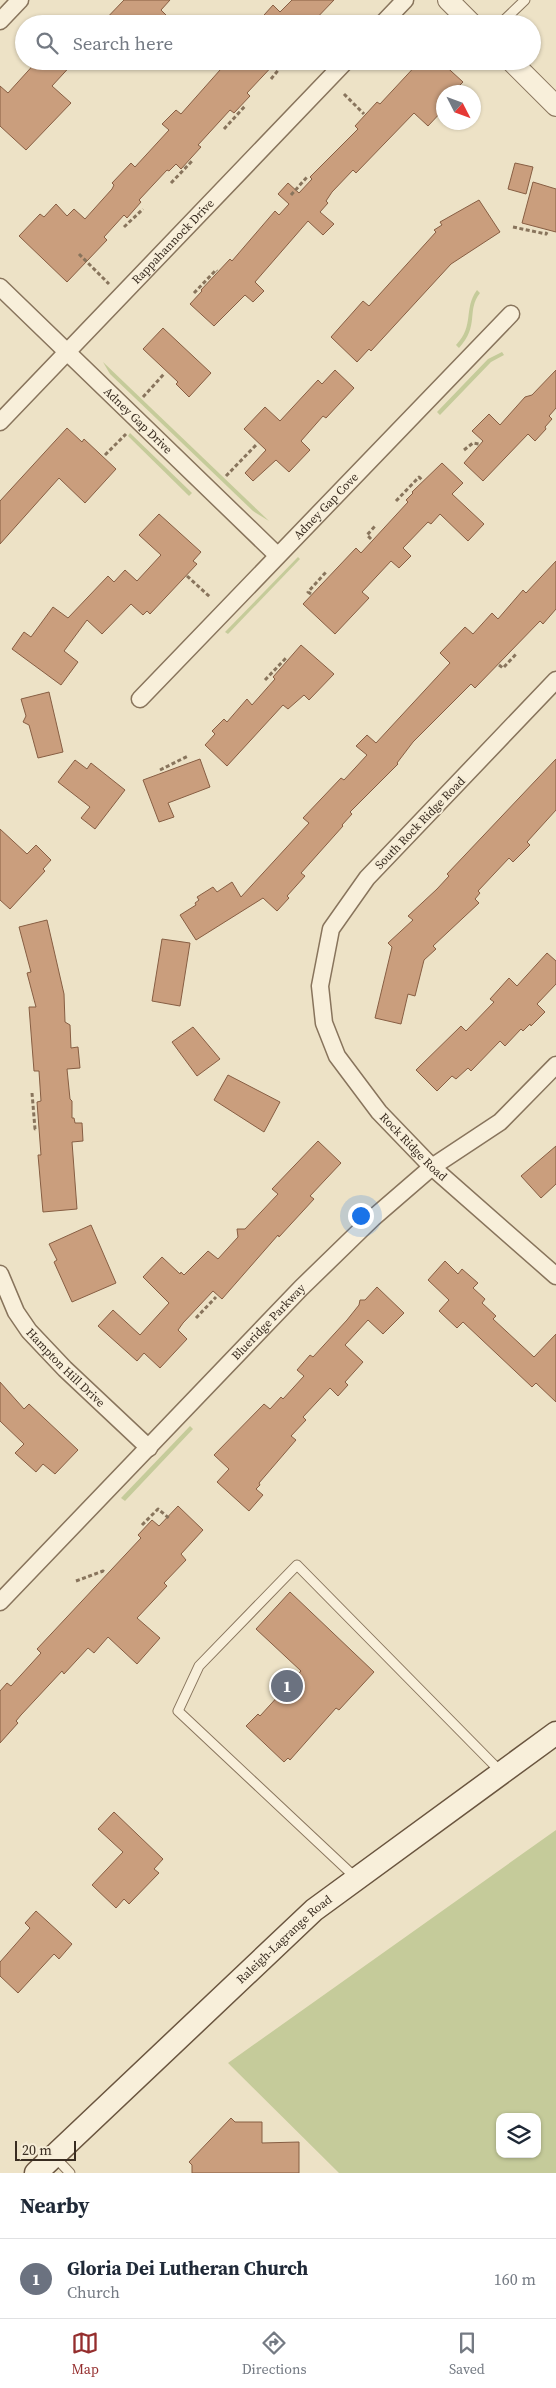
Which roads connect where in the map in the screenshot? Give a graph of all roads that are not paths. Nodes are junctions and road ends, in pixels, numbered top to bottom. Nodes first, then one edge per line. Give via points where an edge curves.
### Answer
1 (20, 0) edge
2 (405, 0) edge
3 (448, 0) edge
4 (525, 0) edge
5 (391, 15) edge
6 (463, 15) edge
7 (509, 15) edge
8 (0, 21) edge
9 (337, 70) edge
10 (520, 70) edge
11 (556, 106) edge
12 (0, 287) edge
13 (511, 314) dead end
14 (68, 352) junction
15 (0, 422) edge
16 (277, 555) junction
17 (556, 680) edge
18 (140, 699) dead end
19 (320, 986) joint
20 (556, 1065) edge
21 (432, 1167) junction
22 (0, 1274) edge
23 (556, 1276) edge
24 (149, 1448) junction
25 (0, 1602) edge
26 (556, 1733) edge
27 (501, 1772) junction
28 (356, 1878) junction
29 (54, 2156) junction
30 (36, 2173) edge
31 (70, 2173) edge

1 - 8 street
2 - 5 street
3 - 6 street
4 - 7 lane
9 - 14 street, Rappahannock Drive
10 - 11 street
12 - 14 street, Adney Gap Drive
13 - 16 street, Adney Gap Cove
14 - 15 street, Rappahannock Drive
14 - 16 street, Adney Gap Drive
16 - 18 street, Adney Gap Cove
17 - 19 street, South Rock Ridge Road via 367,878 332,929
19 - 21 street, Rock Ridge Road via 324,1023 337,1056 379,1112
20 - 21 street, Blueridge Parkway via 500,1122
21 - 23 street, Rock Ridge Road
21 - 24 street, Blueridge Parkway via 373,1218 308,1282
22 - 24 street, Hampton Hill Drive via 16,1312 29,1331
24 - 25 street, Blueridge Parkway
26 - 27 main road, Raleigh-Lagrange Road
27 - 28 main road, Raleigh-Lagrange Road
27 - 28 lane via 297,1565 199,1666 178,1711
28 - 29 main road, Raleigh-Lagrange Road via 314,1910
29 - 30 main road, Raleigh-Lagrange Road
29 - 31 lane

